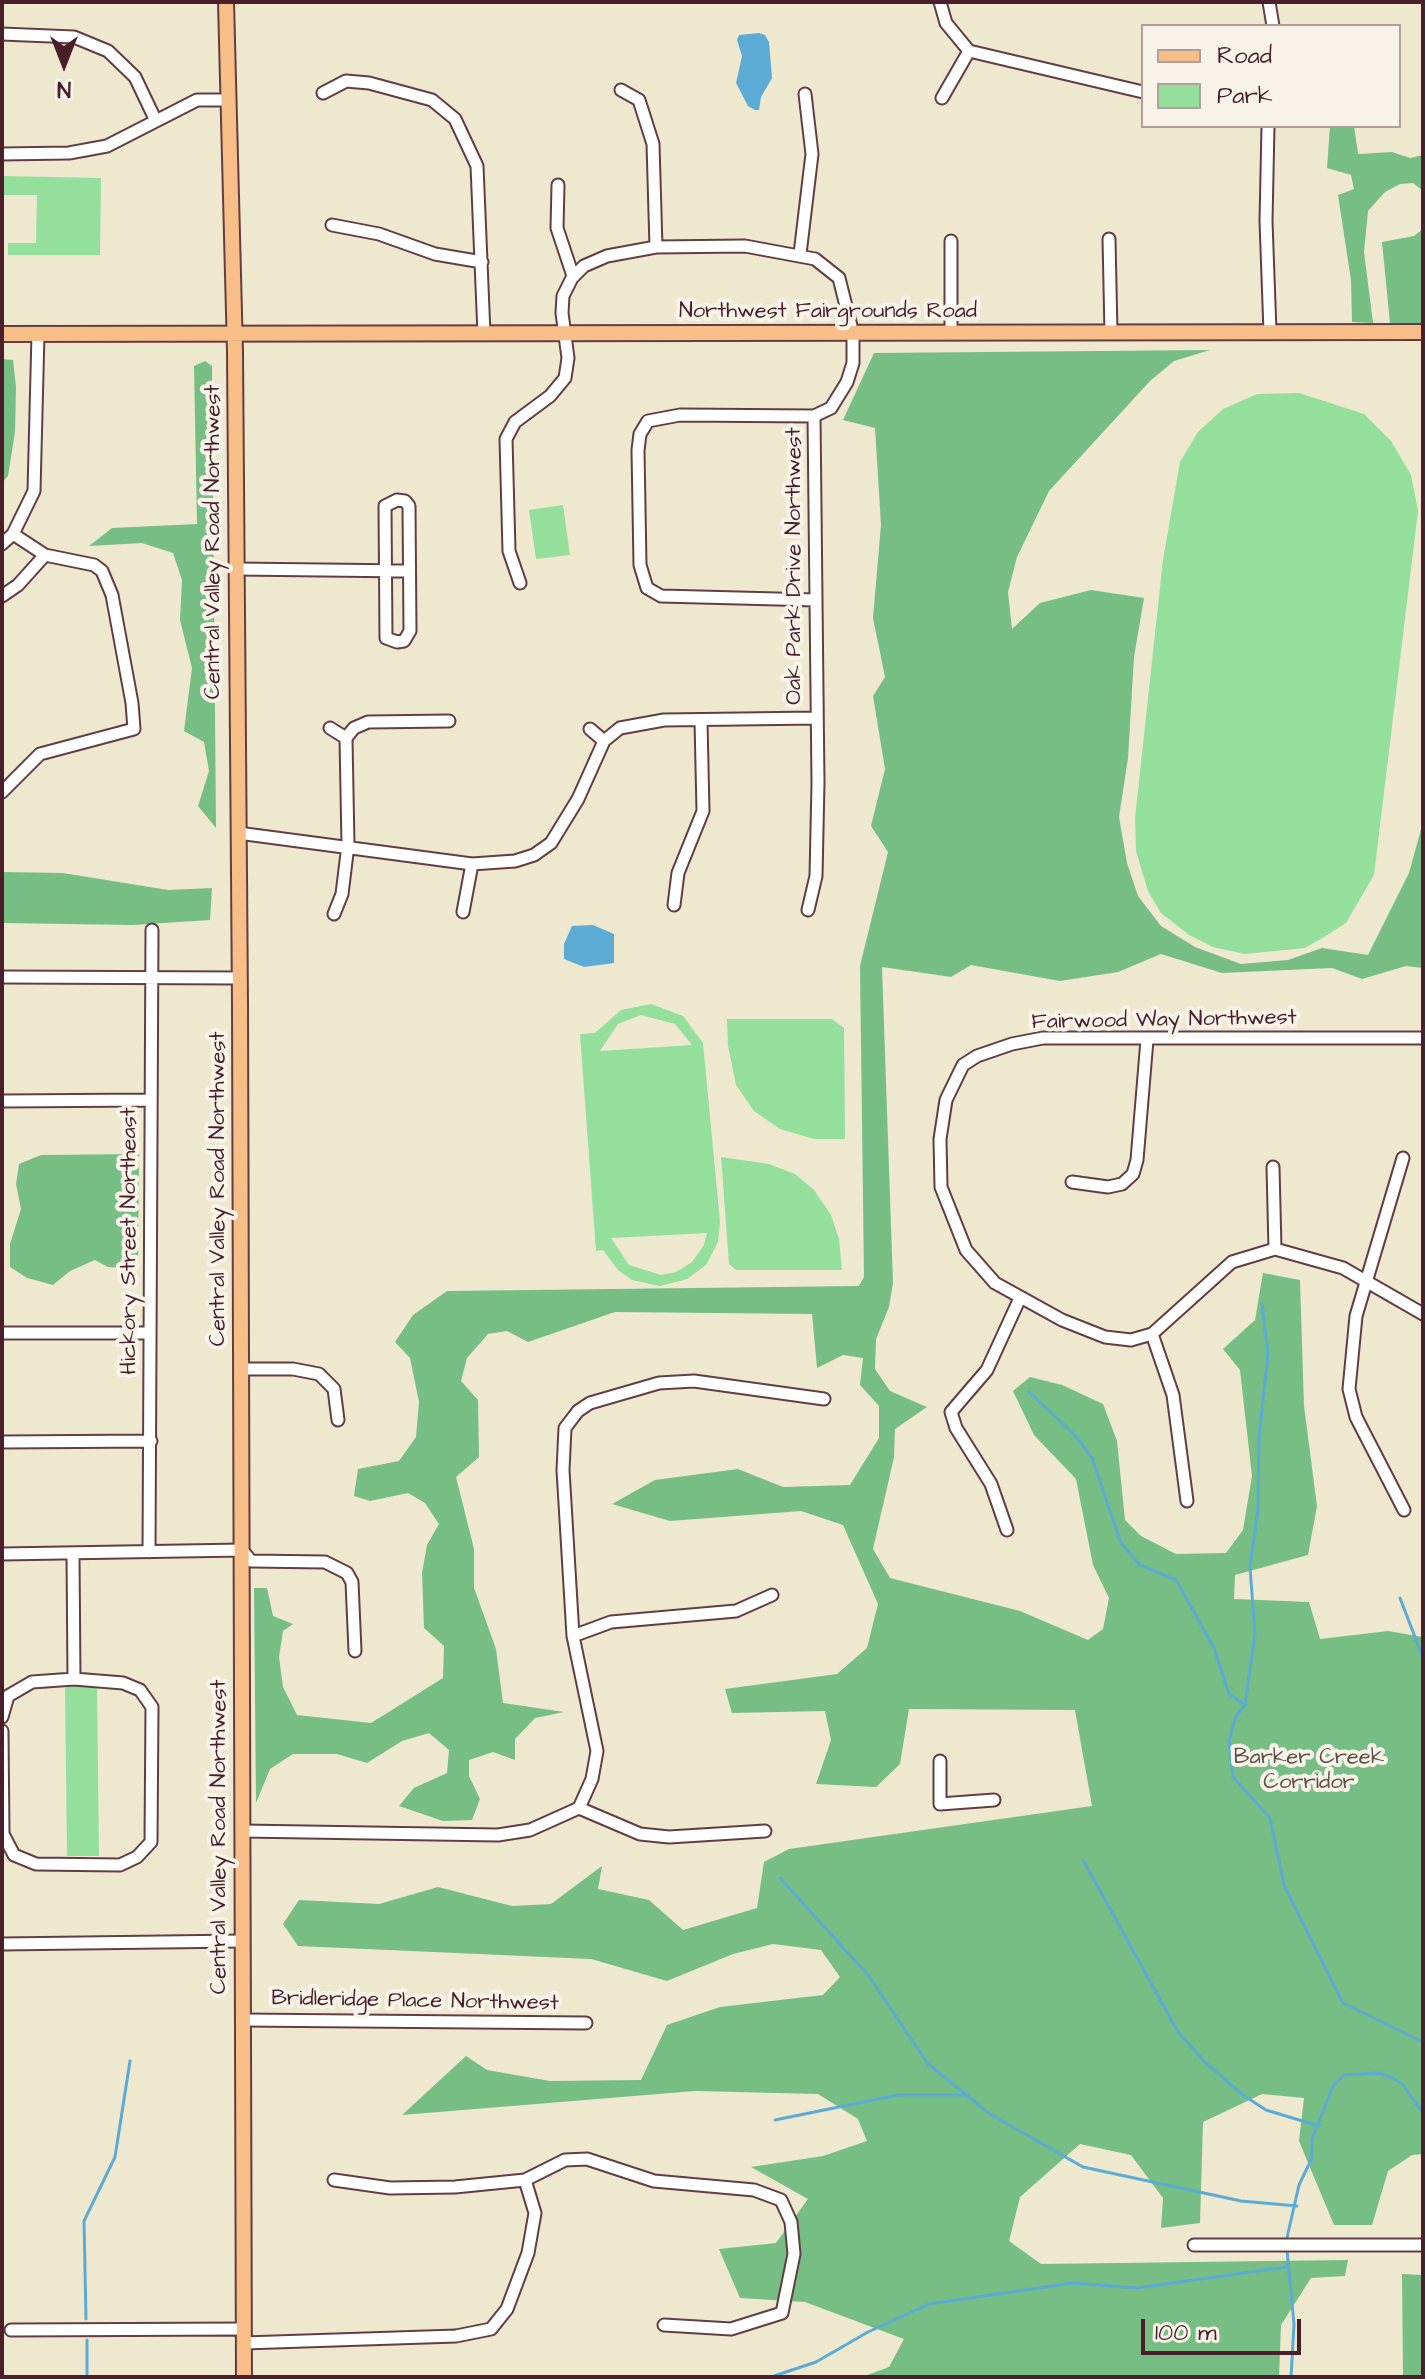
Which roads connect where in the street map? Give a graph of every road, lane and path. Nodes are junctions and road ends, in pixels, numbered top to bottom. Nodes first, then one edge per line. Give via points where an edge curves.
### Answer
1 (226, 2) edge
2 (940, 2) edge
3 (1269, 2) edge
4 (1273, 24) edge
5 (2, 34) edge
6 (969, 51) junction
7 (621, 90) dead end
8 (1141, 92) edge
9 (323, 93) dead end
10 (805, 94) dead end
11 (942, 98) dead end
12 (228, 100) junction
13 (156, 121) junction
14 (1268, 128) edge
15 (2, 154) edge
16 (558, 185) dead end
17 (332, 225) dead end
18 (1109, 239) dead end
19 (951, 241) dead end
20 (656, 247) junction
21 (800, 254) junction
22 (482, 262) junction
23 (573, 276) junction
24 (1270, 332) junction
25 (1423, 332) edge
26 (951, 333) junction
27 (1111, 333) junction
28 (2, 334) edge
29 (38, 334) junction
30 (234, 334) junction
31 (484, 334) junction
32 (565, 334) junction
33 (853, 334) junction
34 (814, 416) junction
35 (13, 534) junction
36 (2, 544) edge
37 (45, 555) junction
38 (236, 569) junction
39 (385, 570) junction
40 (409, 571) junction
41 (520, 583) dead end
42 (2, 596) edge
43 (816, 600) junction
44 (816, 718) junction
45 (449, 721) dead end
46 (701, 721) junction
47 (330, 728) dead end
48 (590, 729) dead end
49 (346, 738) junction
50 (604, 741) junction
51 (2, 792) edge
52 (238, 833) junction
53 (348, 845) junction
54 (472, 864) junction
55 (674, 905) dead end
56 (808, 910) dead end
57 (463, 912) dead end
58 (334, 914) dead end
59 (152, 930) dead end
60 (2, 977) edge
61 (150, 977) junction
62 (240, 978) junction
63 (1423, 1038) edge
64 (1147, 1040) junction
65 (149, 1100) junction
66 (2, 1101) edge
67 (1403, 1158) dead end
68 (1273, 1167) dead end
69 (1072, 1182) dead end
70 (1275, 1249) junction
71 (1368, 1281) junction
72 (1020, 1298) junction
73 (1423, 1314) edge
74 (2, 1333) edge
75 (150, 1333) junction
76 (1152, 1334) junction
77 (241, 1369) junction
78 (824, 1399) dead end
79 (338, 1420) dead end
80 (151, 1441) junction
81 (2, 1442) edge
82 (1187, 1501) dead end
83 (1404, 1510) dead end
84 (1007, 1530) dead end
85 (242, 1550) junction
86 (149, 1552) junction
87 (2, 1554) edge
88 (73, 1554) junction
89 (772, 1595) dead end
90 (573, 1636) junction
91 (355, 1651) dead end
92 (74, 1679) junction
93 (2, 1717) edge
94 (2, 1731) edge
95 (940, 1761) dead end
96 (994, 1800) dead end
97 (579, 1808) junction
98 (242, 1831) junction
99 (765, 1831) dead end
100 (242, 1941) junction
101 (2, 1944) edge
102 (242, 2020) junction
103 (586, 2023) dead end
104 (334, 2180) dead end
105 (525, 2180) junction
106 (1194, 2245) dead end
107 (1423, 2245) edge
108 (664, 2325) dead end
109 (11, 2330) dead end
110 (244, 2336) junction
111 (244, 2377) edge

1 - 12 main road, Central Valley Road Northwest
2 - 6 street via 946,23
3 - 4 street
5 - 13 street via 74,37 108,51 135,77
6 - 8 street
6 - 11 street
7 - 20 street via 639,100 653,144
9 - 22 street via 346,81 369,83 432,100 455,119 477,166
10 - 21 street via 812,154
12 - 13 street via 197,100
12 - 30 main road, Central Valley Road Northwest
13 - 15 street via 107,146 69,153
14 - 24 street
16 - 23 street via 557,228
17 - 22 street
18 - 27 street
19 - 26 street
20 - 21 street via 745,246
20 - 23 street via 607,256
21 - 33 street, Oak Park Drive Northwest via 839,278
22 - 31 street
23 - 32 street via 563,296
24 - 25 main road, Northwest Fairgrounds Road
24 - 27 main road, Northwest Fairgrounds Road
26 - 27 main road, Northwest Fairgrounds Road
26 - 33 main road, Northwest Fairgrounds Road
28 - 29 main road, Northwest Fairgrounds Road
29 - 30 main road, Northwest Fairgrounds Road
29 - 35 street via 34,491
30 - 31 main road, Northwest Fairgrounds Road
30 - 38 main road, Central Valley Road Northwest
31 - 32 main road, Northwest Fairgrounds Road
32 - 33 main road, Northwest Fairgrounds Road
32 - 41 street via 565,378 515,422 506,439 509,551
33 - 34 street, Oak Park Drive Northwest via 853,363 843,390 831,408
34 - 43 street, Oak Park Drive Northwest
34 - 43 street via 654,417 640,434 638,450 640,565 651,593
35 - 36 street
35 - 37 street
37 - 42 street
37 - 51 street via 102,571 112,595 134,729 40,754
38 - 39 street
38 - 52 main road, Central Valley Road Northwest
39 - 40 street
39 - 40 street via 385,506 397,500 409,506
39 - 40 street via 386,638 397,642 410,631
43 - 44 street, Oak Park Drive Northwest
44 - 46 street
44 - 56 street, Oak Park Drive Northwest via 816,876
45 - 49 street via 368,722
46 - 50 street via 635,723
46 - 55 street via 703,811 678,873
47 - 49 street
48 - 50 street
49 - 53 street
50 - 54 street via 551,843 515,861
52 - 53 street
52 - 62 main road, Central Valley Road Northwest
53 - 54 street
53 - 58 street
54 - 57 street
59 - 61 street, Hickory Street Northeast
60 - 61 street
61 - 62 street
61 - 65 street, Hickory Street Northeast
62 - 77 main road, Central Valley Road Northwest
63 - 64 street, Fairwood Way Northwest
64 - 69 street via 1133,1174 1108,1187
64 - 72 street, Fairwood Way Northwest via 1043,1038 1012,1044 977,1056 954,1079 940,1139 947,1210 966,1250 995,1283
65 - 66 street
65 - 75 street, Hickory Street Northeast
67 - 71 street
68 - 70 street
70 - 71 street via 1328,1262
70 - 76 street via 1232,1262
71 - 73 street
71 - 83 street via 1356,1316 1349,1389 1356,1417
72 - 76 street, Fairwood Way Northwest via 1105,1337 1131,1340
72 - 84 street via 987,1370 951,1412 991,1484
74 - 75 street
75 - 80 street, Hickory Street Northeast
76 - 82 street via 1173,1395
77 - 79 street via 319,1374 334,1389
77 - 85 main road, Central Valley Road Northwest
78 - 90 street via 694,1381 607,1396 578,1411 565,1428 563,1470
80 - 81 street
80 - 86 street, Hickory Street Northeast
85 - 86 street
85 - 91 street via 251,1561 325,1562 347,1573 356,1604
85 - 98 main road, Central Valley Road Northwest
86 - 88 street
87 - 88 street
88 - 92 street
89 - 90 street via 736,1611 611,1622
90 - 97 street via 597,1751
92 - 93 street via 32,1682 8,1696
92 - 94 street via 123,1683 140,1690 152,1707 151,1842 137,1857 120,1865 36,1864 14,1855 3,1834
95 - 96 street via 940,1804
97 - 98 street via 530,1830 498,1835
97 - 99 street via 640,1834
98 - 100 main road, Central Valley Road Northwest
100 - 101 street
100 - 102 main road, Central Valley Road Northwest
102 - 103 street, Bridleridge Place Northwest
102 - 110 main road, Central Valley Road Northwest
104 - 105 street via 390,2188
105 - 108 street via 565,2160 587,2159 654,2181 754,2190 781,2200 791,2222 794,2254 782,2313 731,2329
105 - 110 street via 535,2213 528,2253 507,2309 491,2329 456,2336
106 - 107 street
109 - 110 street
110 - 111 main road, Central Valley Road Northwest

